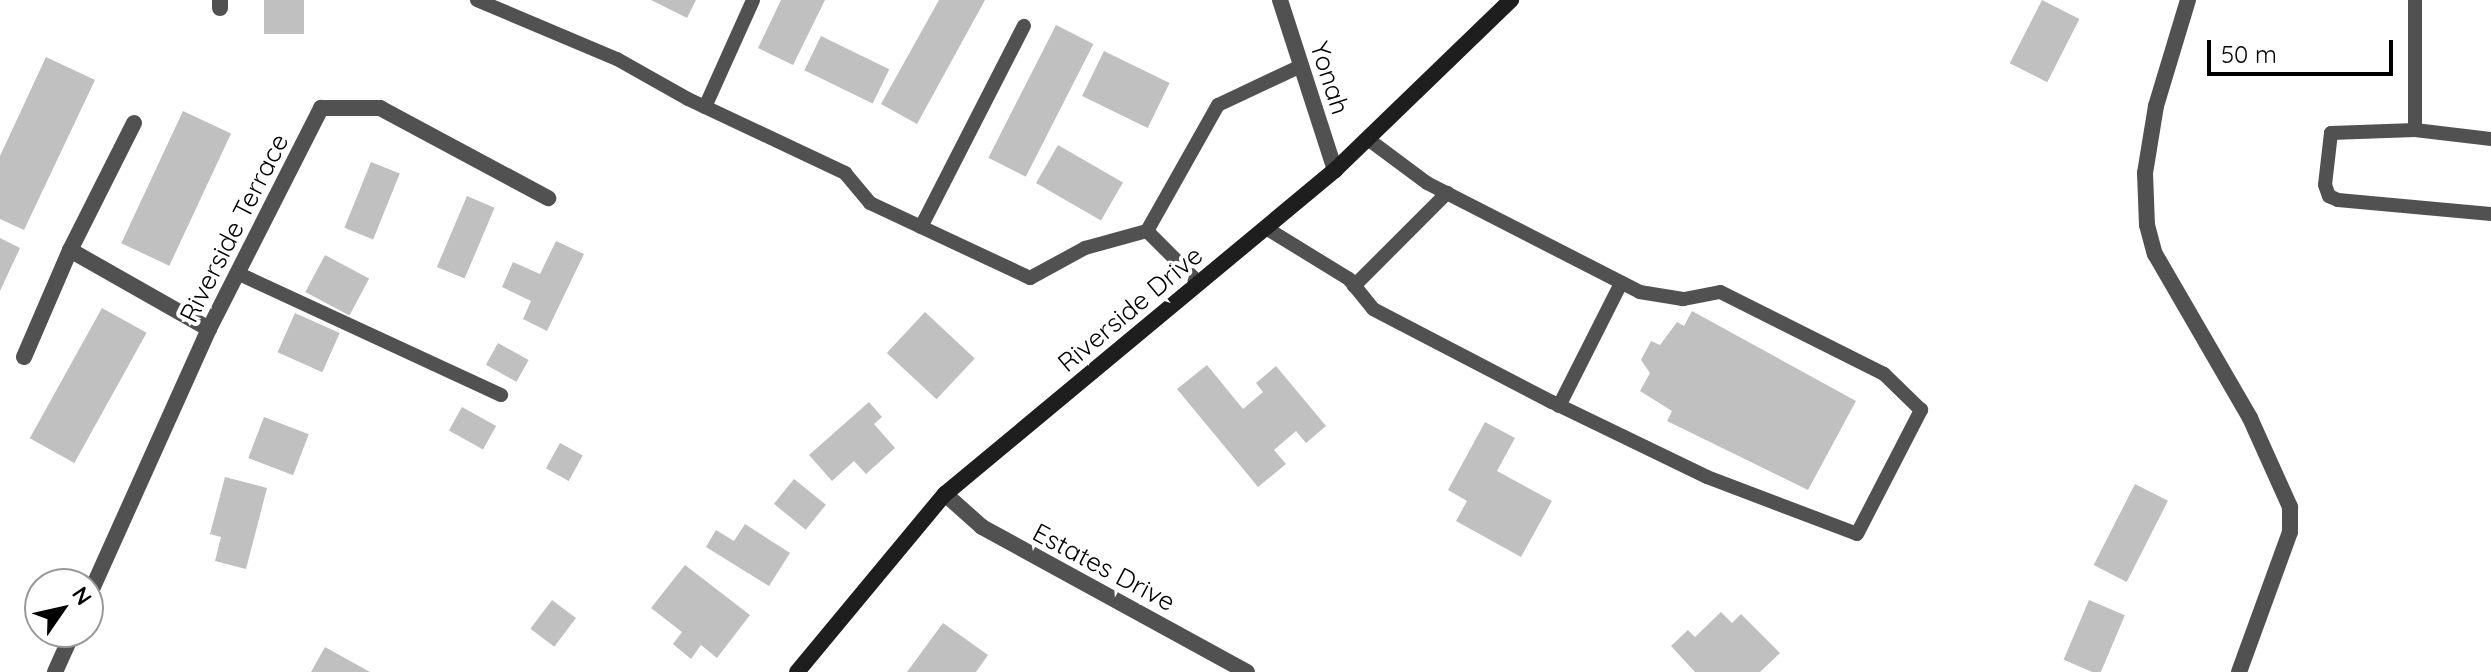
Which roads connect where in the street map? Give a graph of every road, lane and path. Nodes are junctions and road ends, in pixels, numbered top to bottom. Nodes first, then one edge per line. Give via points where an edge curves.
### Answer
1 (477, 0) edge
2 (753, 0) edge
3 (1280, 0) edge
4 (1511, 0) edge
5 (2188, 0) edge
6 (2415, 0) edge
7 (503, 4) edge
8 (1024, 26) dead end
9 (1301, 66) junction
10 (705, 107) junction
11 (134, 123) dead end
12 (2415, 130) junction
13 (1368, 139) junction
14 (2491, 139) edge
15 (1335, 170) junction
16 (1447, 193) junction
17 (548, 198) dead end
18 (2491, 214) edge
19 (921, 227) junction
20 (1266, 228) junction
21 (1147, 231) junction
22 (70, 250) junction
23 (237, 273) junction
24 (1199, 283) junction
25 (1621, 283) junction
26 (1354, 286) junction
27 (209, 329) junction
28 (24, 357) dead end
29 (501, 395) dead end
30 (1559, 406) junction
31 (945, 494) junction
32 (101, 568) edge
33 (66, 648) edge
34 (55, 672) edge
35 (797, 672) edge
36 (1247, 672) edge
37 (2239, 672) edge

1 - 7 lane
2 - 10 lane
3 - 9 street, Yonah
4 - 13 street, Riverside Drive
5 - 37 street via 2156,106 2145,173 2147,225 2155,254 2250,418 2290,507 2290,532
6 - 12 lane
7 - 10 lane
8 - 19 lane
9 - 15 street, Yonah
9 - 21 lane via 1218,105
10 - 19 lane via 845,173 870,203
11 - 22 street
12 - 14 lane
12 - 18 lane via 2331,133 2325,185 2329,196
13 - 15 street, Riverside Drive
13 - 16 lane
15 - 20 street, Riverside Drive
16 - 25 lane
16 - 26 lane
17 - 23 street, Riverside Terrace via 380,108 321,108
19 - 21 lane via 1030,278 1085,248
20 - 24 street, Riverside Drive
20 - 26 lane
21 - 24 lane
22 - 27 street
22 - 28 street
23 - 27 street, Riverside Terrace
23 - 29 lane
24 - 31 street, Riverside Drive
25 - 30 lane
25 - 30 lane via 1683,299 1720,292 1884,374 1921,410 1857,534 1707,477
26 - 30 lane via 1373,309
27 - 32 street, Riverside Terrace
31 - 35 street, Riverside Drive
31 - 36 street, Estates Drive via 982,527
33 - 34 street

